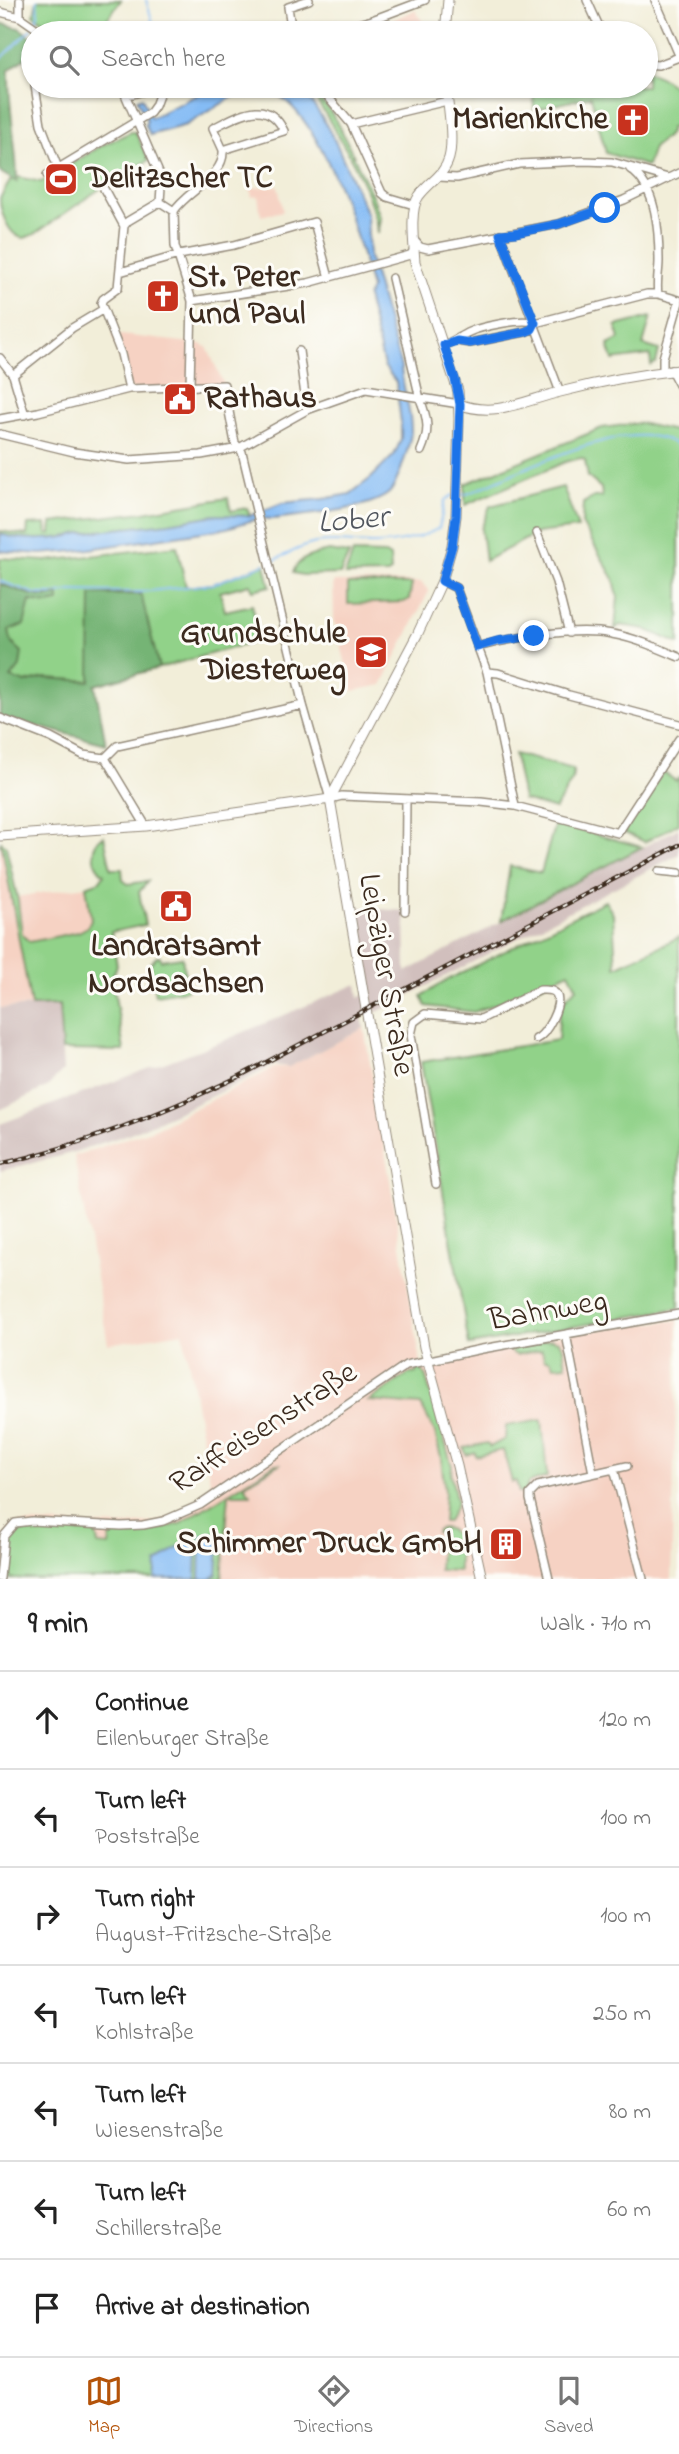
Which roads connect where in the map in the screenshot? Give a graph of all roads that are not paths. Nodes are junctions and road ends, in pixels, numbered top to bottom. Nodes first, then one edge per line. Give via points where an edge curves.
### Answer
1 (20, 0) edge
2 (309, 0) edge
3 (425, 0) edge
4 (448, 0) edge
5 (587, 0) edge
6 (655, 0) edge
7 (412, 2) edge
8 (0, 12) edge
9 (20, 17) junction
10 (26, 21) edge
11 (290, 21) edge
12 (359, 21) edge
13 (446, 21) edge
14 (597, 21) edge
15 (679, 56) edge
16 (658, 65) edge
17 (37, 98) edge
18 (126, 98) edge
19 (130, 98) edge
20 (156, 98) edge
21 (330, 98) edge
22 (447, 98) edge
23 (447, 101) junction
24 (127, 103) junction
25 (136, 122) junction
26 (351, 124) junction
27 (223, 150) junction
28 (450, 156) junction
29 (627, 167) junction
30 (58, 168) junction
31 (679, 173) edge
32 (47, 175) dead end
33 (463, 175) junction
34 (439, 177) junction
35 (668, 178) junction
36 (104, 189) dead end
37 (648, 189) junction
38 (160, 202) junction
39 (414, 205) junction
40 (174, 211) junction
41 (124, 226) junction
42 (500, 234) junction
43 (414, 240) junction
44 (414, 251) junction
45 (179, 255) junction
46 (120, 272) junction
47 (329, 278) junction
48 (392, 278) dead end
49 (658, 294) junction
50 (192, 301) junction
51 (679, 301) edge
52 (102, 310) junction
53 (535, 323) junction
54 (457, 341) junction
55 (444, 345) junction
56 (299, 351) dead end
57 (0, 358) edge
58 (671, 371) edge
59 (13, 375) junction
60 (190, 385) junction
61 (679, 385) edge
62 (128, 389) junction
63 (560, 392) junction
64 (420, 399) junction
65 (460, 404) junction
66 (307, 410) junction
67 (25, 415) junction
68 (0, 419) edge
69 (0, 434) edge
70 (239, 448) junction
71 (421, 451) dead end
72 (537, 533) dead end
73 (442, 581) junction
74 (569, 634) junction
75 (477, 647) junction
76 (679, 657) edge
77 (487, 672) junction
78 (303, 705) junction
79 (0, 718) edge
80 (679, 724) edge
81 (679, 739) edge
82 (105, 758) junction
83 (330, 799) junction
84 (407, 799) junction
85 (515, 806) junction
86 (146, 826) junction
87 (0, 836) edge
88 (659, 871) dead end
89 (679, 873) edge
90 (405, 911) dead end
91 (536, 1039) dead end
92 (436, 1184) dead end
93 (679, 1314) edge
94 (566, 1334) junction
95 (427, 1359) junction
96 (627, 1466) dead end
97 (614, 1469) junction
98 (593, 1473) junction
99 (0, 1578) edge
100 (482, 1579) edge
101 (549, 1579) edge
102 (642, 1579) edge

1 - 9 street
2 - 11 street via 288,7
3 - 7 street
4 - 13 street
5 - 14 street
6 - 15 street
7 - 12 street
8 - 9 street
9 - 10 street
15 - 16 street
17 - 30 street via 41,124
18 - 24 street
19 - 24 street
20 - 25 street via 147,115
21 - 26 street
22 - 23 street
23 - 26 street
23 - 28 street
24 - 25 street
25 - 30 street
25 - 38 street via 159,173
26 - 39 street via 382,193
27 - 27 street via 235,146 284,131 267,113 250,110 212,128
27 - 40 street via 213,173
28 - 33 street via 453,171
28 - 34 street
29 - 33 street via 612,162 532,163
29 - 35 street
29 - 37 street
30 - 32 street
31 - 35 street
33 - 34 street
34 - 39 street
35 - 37 street
36 - 41 street
37 - 42 street via 559,224
37 - 49 street via 659,243
38 - 40 street
38 - 41 street
39 - 43 street
40 - 45 street
41 - 46 street
42 - 43 street via 428,249
42 - 53 street
43 - 44 street
44 - 47 street
44 - 55 street
45 - 46 street
45 - 47 street via 314,222
45 - 50 street
46 - 52 street via 118,288 103,299
47 - 50 street
48 - 64 street
49 - 51 street
49 - 53 street
50 - 60 street
51 - 58 street via 663,358
52 - 59 street
52 - 62 street via 121,354
53 - 54 street via 525,332 470,343
53 - 54 street via 526,319 475,330
53 - 63 street
54 - 55 street
55 - 65 street
56 - 66 street
57 - 59 street
58 - 61 street
58 - 63 street
59 - 67 street
60 - 62 street
60 - 70 street, Leipziger Straße via 224,385
62 - 67 street
63 - 65 street via 493,410
64 - 65 street
64 - 66 street via 366,389
64 - 71 street via 428,426
65 - 73 street via 456,516
66 - 70 street
67 - 68 street
69 - 70 street via 129,460
70 - 78 street, Leipziger Straße
72 - 74 street
73 - 75 street via 456,588
73 - 83 street
74 - 75 street
74 - 76 street via 611,634
75 - 77 street
77 - 80 street
77 - 85 street
78 - 82 street via 117,746
78 - 83 street, Leipziger Straße
79 - 82 street via 83,755
81 - 85 street via 618,833
82 - 86 street
83 - 84 street
83 - 86 street
83 - 95 street, Leipziger Straße
84 - 85 street
84 - 90 street
86 - 87 street
88 - 89 street
91 - 92 street via 544,1036 558,1004 555,992 549,990 540,990 481,1019 425,1014 414,1022 411,1035
93 - 94 street, Bahnweg
94 - 95 street, Bahnweg
94 - 98 street
95 - 99 street, Raiffeisenstraße via 396,1371 184,1514 143,1525 15,1523 4,1535
95 - 100 street, Leipziger Straße
96 - 97 street
97 - 98 street
97 - 102 street
98 - 101 street via 538,1486 530,1494

